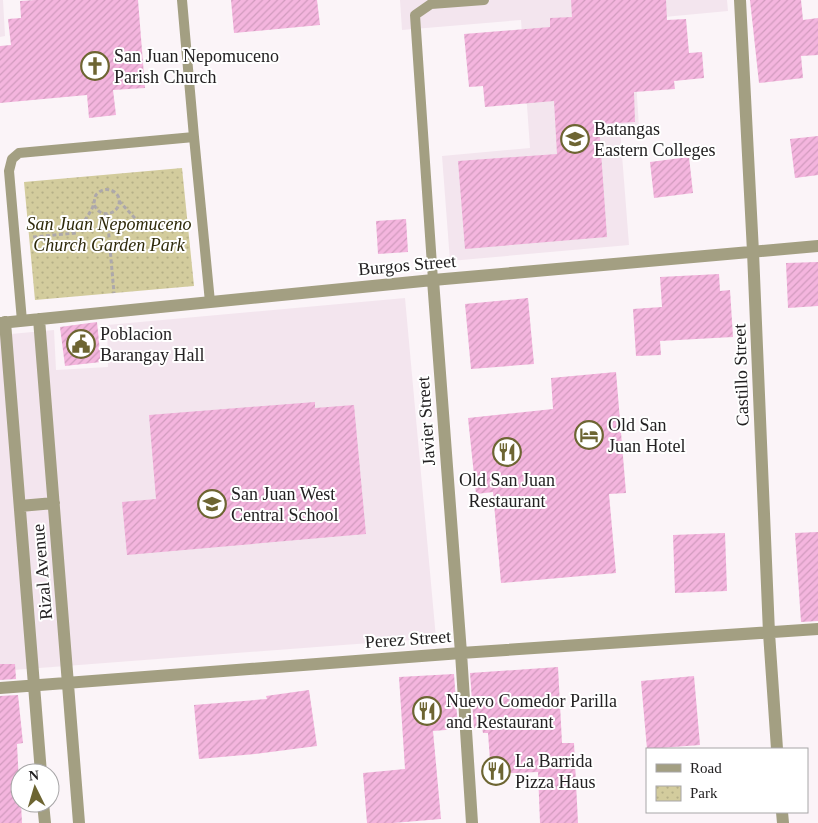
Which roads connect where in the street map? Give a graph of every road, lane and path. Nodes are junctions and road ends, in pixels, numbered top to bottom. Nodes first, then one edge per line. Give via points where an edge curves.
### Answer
1 (182, 0) edge
2 (484, 0) edge
3 (740, 0) edge
4 (194, 137) junction
5 (119, 201) junction
6 (94, 204) junction
7 (107, 214) junction
8 (203, 222) junction
9 (15, 239) junction
10 (818, 246) edge
11 (753, 252) junction
12 (432, 280) junction
13 (210, 302) junction
14 (115, 311) junction
15 (39, 319) junction
16 (22, 321) junction
17 (2, 322) edge
18 (54, 503) junction
19 (20, 506) junction
20 (818, 629) edge
21 (769, 633) junction
22 (461, 653) junction
23 (68, 683) junction
24 (34, 686) junction
25 (0, 688) edge
26 (777, 748) edge
27 (40, 763) edge
28 (79, 823) edge
29 (472, 823) edge

1 - 4 lane
2 - 12 lane, Javier Street via 431,4 415,15
3 - 11 street, Castillo Street
4 - 8 lane
4 - 9 lane via 19,153 12,159 9,171
5 - 6 path via 112,190 106,189 99,192
5 - 7 path via 114,212
5 - 8 path via 144,228
6 - 7 path via 96,210
6 - 9 path via 76,234
7 - 14 path
8 - 13 lane
9 - 16 lane
10 - 11 street, Burgos Street
11 - 12 street, Burgos Street
11 - 21 street, Castillo Street
12 - 13 street, Burgos Street
12 - 22 street, Javier Street
13 - 14 street, Burgos Street
14 - 15 street, Burgos Street
15 - 16 street, Burgos Street
15 - 18 street, Rizal Avenue
16 - 17 street, Burgos Street
17 - 19 street, Rizal Avenue
18 - 19 street
18 - 23 street, Rizal Avenue
19 - 24 street, Rizal Avenue
20 - 21 street, Perez Street
21 - 22 street, Perez Street
21 - 26 street, Castillo Street
22 - 23 street, Perez Street
22 - 29 street, Javier Street
23 - 24 street, Perez Street
23 - 28 street, Rizal Avenue
24 - 25 street, Perez Street
24 - 27 street, Rizal Avenue

